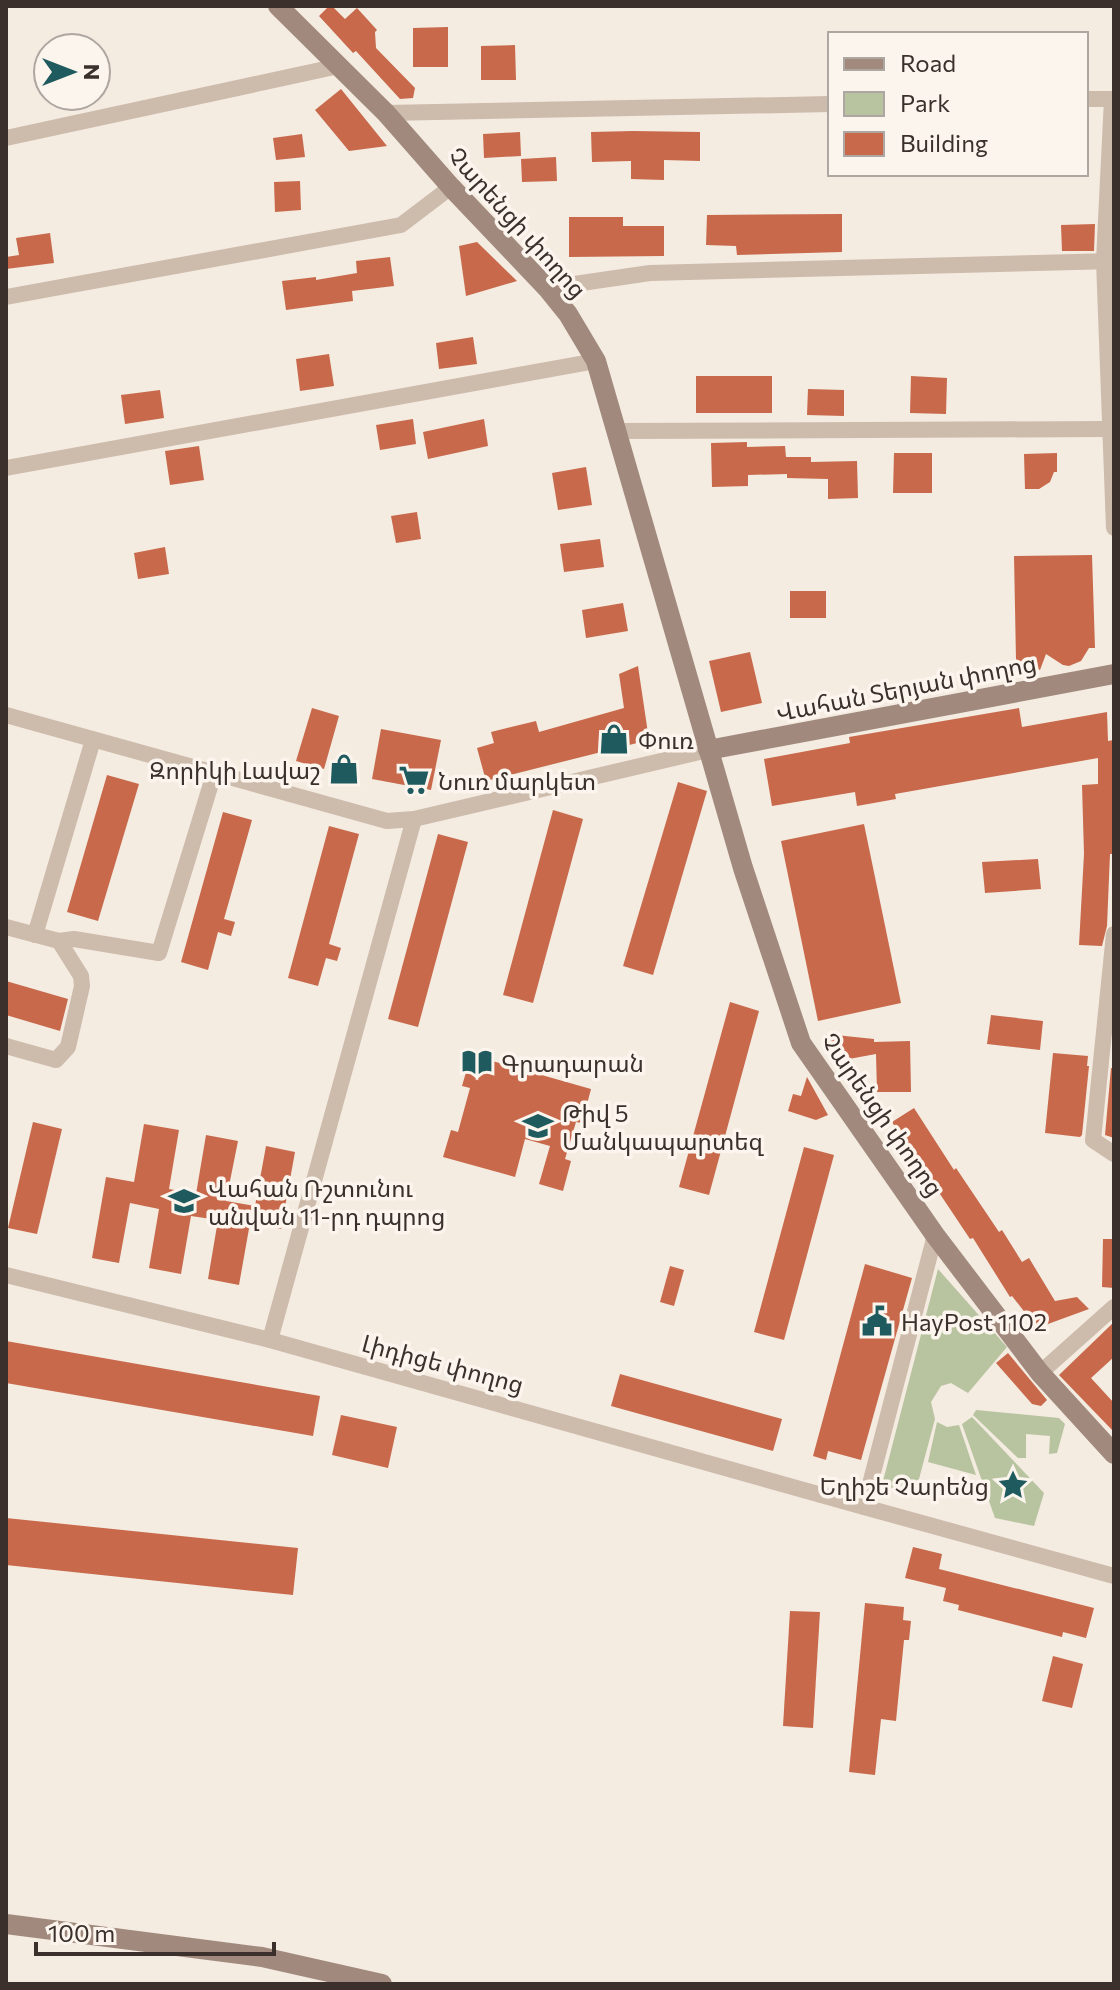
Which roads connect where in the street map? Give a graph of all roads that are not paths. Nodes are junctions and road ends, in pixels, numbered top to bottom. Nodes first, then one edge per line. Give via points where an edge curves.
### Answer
1 (278, 6) edge
2 (339, 66) junction
3 (1088, 99) edge
4 (1113, 99) edge
5 (828, 104) edge
6 (386, 113) junction
7 (6, 138) edge
8 (451, 187) junction
9 (1109, 261) edge
10 (547, 288) junction
11 (6, 297) edge
12 (596, 361) junction
13 (1108, 429) junction
14 (618, 431) junction
15 (6, 468) edge
16 (1114, 528) edge
17 (1114, 674) edge
18 (6, 715) edge
19 (93, 740) junction
20 (708, 750) junction
21 (214, 774) junction
22 (414, 819) junction
23 (6, 927) edge
24 (1114, 934) edge
25 (35, 935) junction
26 (59, 941) junction
27 (6, 1046) edge
28 (1114, 1154) edge
29 (935, 1235) junction
30 (6, 1275) edge
31 (1114, 1307) edge
32 (270, 1340) junction
33 (1040, 1373) junction
34 (1114, 1454) edge
35 (864, 1507) junction
36 (1114, 1576) edge
37 (6, 1924) edge
38 (382, 1984) edge

1 - 2 main road, Չարենցի փողոց
2 - 6 main road, Չարենցի փողոց
2 - 7 street
3 - 4 street
4 - 9 street
5 - 6 street
6 - 8 main road, Չարենցի փողոց
8 - 10 main road, Չարենցի փողոց
8 - 11 street via 401,225
9 - 10 street via 650,273
9 - 13 street
10 - 12 main road, Չարենցի փողոց
12 - 14 main road, Չարենցի փողոց
12 - 15 street
13 - 14 street
13 - 16 street
14 - 20 main road, Չարենցի փողոց
17 - 20 main road, Վահան Տերյան փողոց
18 - 19 street
19 - 21 street
19 - 25 street
20 - 22 street
20 - 29 main road, Չարենցի փողոց via 801,1043
21 - 22 street via 387,821
21 - 26 street via 159,953
22 - 32 street
23 - 25 street
24 - 28 street via 1093,1140
25 - 26 street
26 - 27 street via 82,986 68,1047 56,1060
29 - 33 main road, Չարենցի փողոց
29 - 35 street
30 - 32 street, Լիդիցե փողոց
31 - 33 street
32 - 35 street, Լիդիցե փողոց
33 - 34 main road, Չարենցի փողոց
35 - 36 street, Լիդիցե փողոց
37 - 38 main road via 262,1957

